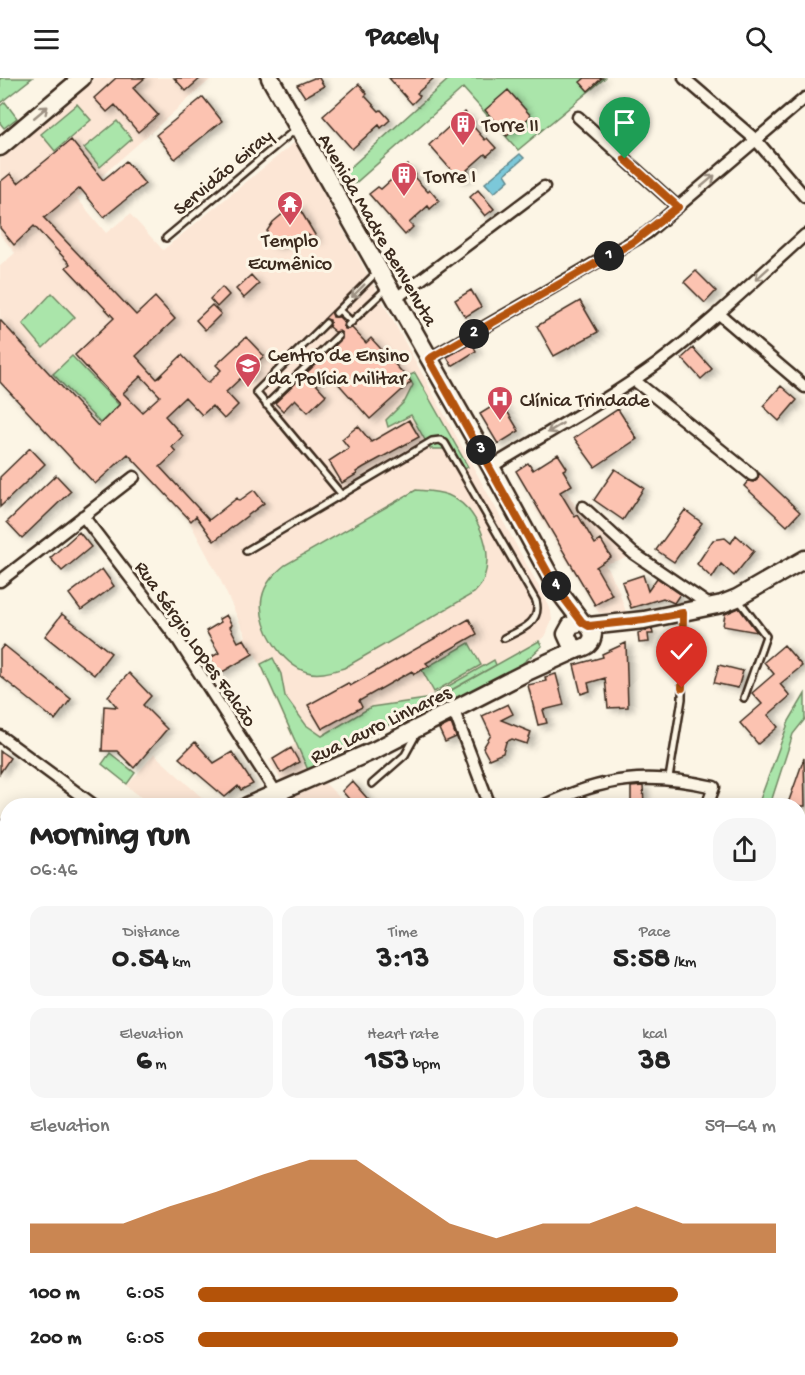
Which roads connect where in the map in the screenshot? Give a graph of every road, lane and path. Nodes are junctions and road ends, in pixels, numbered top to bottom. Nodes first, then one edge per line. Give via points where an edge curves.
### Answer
1 (82, 78) edge
2 (270, 78) edge
3 (684, 78) edge
4 (805, 98) edge
5 (578, 117) dead end
6 (298, 127) junction
7 (756, 140) junction
8 (0, 147) edge
9 (544, 187) dead end
10 (805, 197) edge
11 (678, 207) junction
12 (805, 235) edge
13 (166, 238) dead end
14 (379, 270) junction
15 (392, 293) junction
16 (718, 313) junction
17 (326, 323) dead end
18 (338, 336) dead end
19 (429, 359) junction
20 (634, 380) junction
21 (805, 387) edge
22 (266, 405) junction
23 (491, 467) junction
24 (752, 475) dead end
25 (134, 477) dead end
26 (342, 495) junction
27 (583, 507) dead end
28 (83, 516) junction
29 (246, 551) dead end
30 (805, 559) edge
31 (0, 581) edge
32 (737, 598) junction
33 (712, 607) junction
34 (683, 613) junction
35 (579, 630) junction
36 (504, 638) dead end
37 (527, 672) junction
38 (744, 698) dead end
39 (454, 711) junction
40 (418, 729) junction
41 (0, 736) edge
42 (669, 778) junction
43 (372, 784) dead end
44 (277, 794) junction
45 (84, 798) edge
46 (267, 798) edge
47 (487, 798) edge
48 (560, 798) edge
49 (710, 798) edge

8 -> 1 main road
2 - 6 main road, Avenida Madre Benvenuta
3 - 7 street
4 - 7 street
5 - 11 street
6 - 13 lane, Servidão Giray
6 - 14 main road, Avenida Madre Benvenuta
7 - 10 street
11 -> 7 street
9 - 15 street
11 - 19 street via 633,242
12 -> 16 street
14 - 15 main road, Avenida Madre Benvenuta
14 -> 15 lane via 338,311 350,324
15 - 19 main road, Avenida Madre Benvenuta
16 - 20 street
16 - 21 street
17 - 22 lane via 255,392
18 - 22 lane
19 - 23 main road, Avenida Madre Benvenuta
20 -> 23 street
20 - 24 street
22 - 26 lane
23 - 35 main road, Avenida Madre Benvenuta
25 - 28 street
26 - 29 lane
26 - 36 lane via 432,441 445,443 536,601 536,618
27 - 33 street via 633,553
28 - 31 street
28 - 44 street, Rua Sérgio Lopes Falcão via 178,640
30 - 32 main road
32 - 33 main road
32 - 38 lane via 766,636
33 - 34 main road
34 - 35 main road
34 - 42 lane via 682,699
35 - 37 main road, Rua Lauro Linhares
35 - 37 main road, Rua Lauro Linhares via 584,648
37 - 39 main road, Rua Lauro Linhares
39 - 40 main road, Rua Lauro Linhares
39 - 47 street
40 - 43 lane via 405,755
40 - 44 main road, Rua Lauro Linhares
41 - 45 street
42 - 48 street via 628,779
42 - 49 street via 714,787
44 - 46 main road, Rua Lauro Linhares

